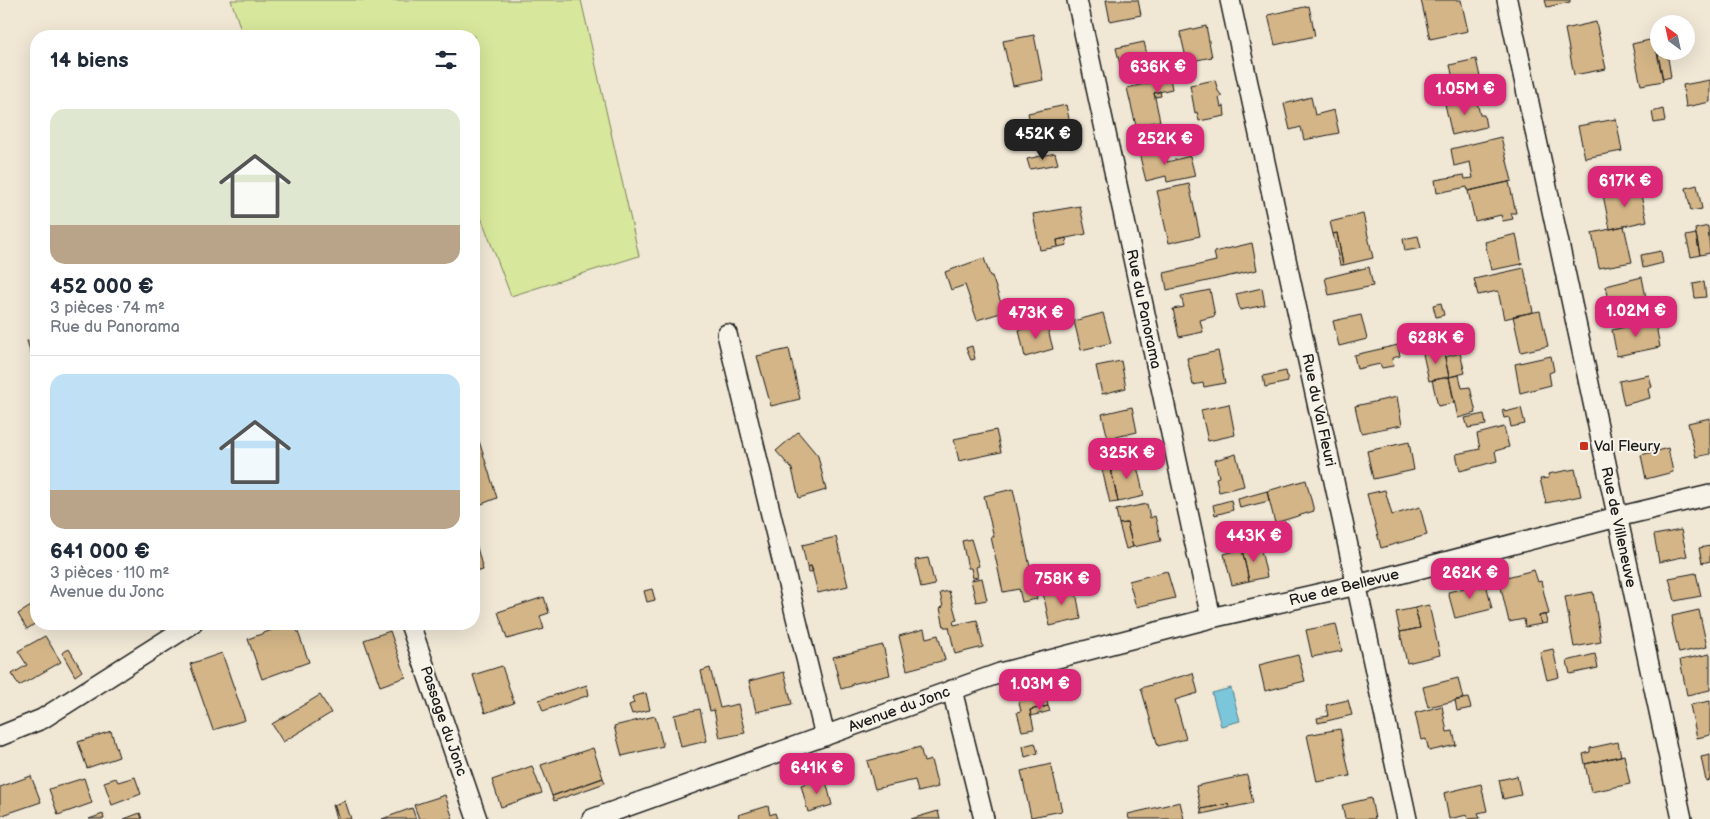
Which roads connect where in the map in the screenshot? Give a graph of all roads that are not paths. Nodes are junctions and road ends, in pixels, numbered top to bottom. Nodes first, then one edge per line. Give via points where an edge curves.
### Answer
1 (1077, 0) edge
2 (1230, 0) edge
3 (1507, 0) edge
4 (727, 334) dead end
5 (1710, 496) edge
6 (1617, 517) junction
7 (1356, 585) junction
8 (1211, 618) junction
9 (183, 630) edge
10 (412, 630) edge
11 (952, 690) junction
12 (0, 736) edge
13 (825, 736) junction
14 (477, 819) edge
15 (592, 819) edge
16 (984, 819) edge
17 (1407, 819) edge
18 (1682, 819) edge

1 - 8 street, Rue du Panorama
2 - 7 street, Rue du Val Fleuri
3 - 6 street, Rue de Villeneuve
4 - 13 street
5 - 6 street, Rue de Bellevue
6 - 7 street, Rue de Bellevue
6 - 18 street, Rue de Villeneuve
7 - 8 street, Rue de Bellevue
7 - 17 street, Rue du Val Fleuri
8 - 11 street, Avenue du Jonc via 1025,666
9 - 12 street via 42,719
10 - 14 street, Passage du Jonc
11 - 13 street, Avenue du Jonc
11 - 16 street
13 - 15 street, Avenue du Jonc

